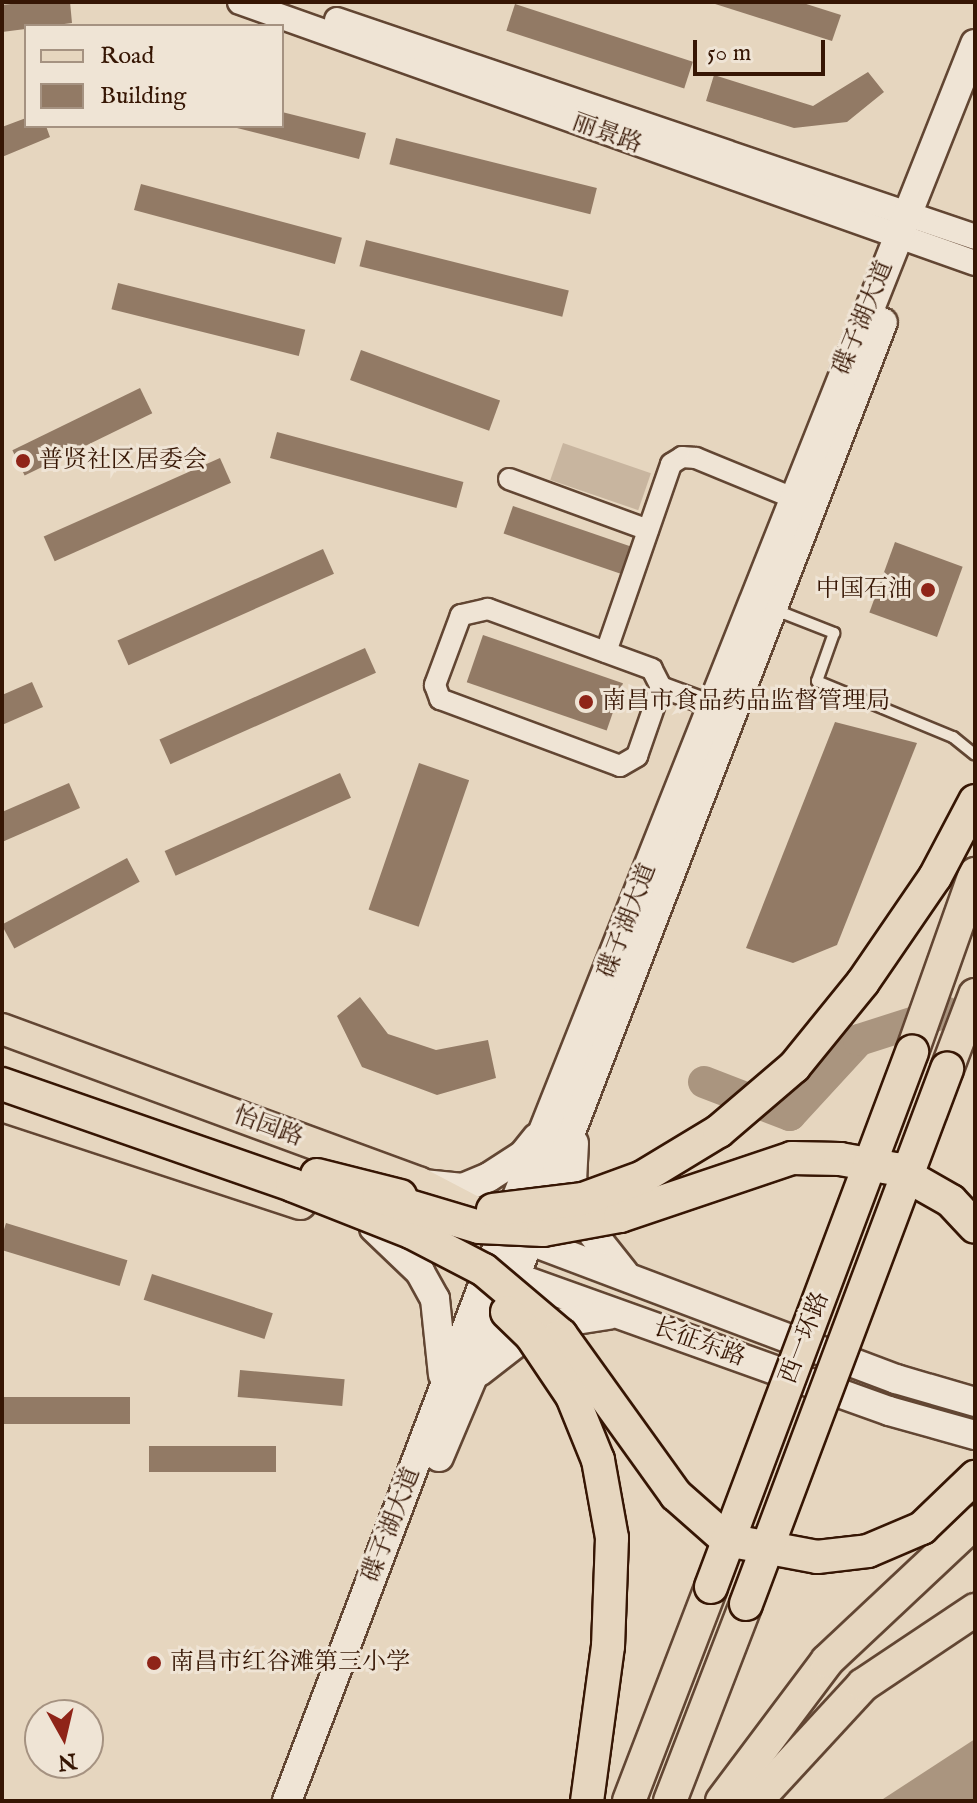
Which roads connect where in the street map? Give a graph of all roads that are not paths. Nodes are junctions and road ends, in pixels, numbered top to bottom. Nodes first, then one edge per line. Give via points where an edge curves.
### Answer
1 (240, 2) edge
2 (286, 2) edge
3 (975, 44) edge
4 (975, 88) edge
5 (909, 229) junction
6 (975, 237) edge
7 (975, 263) edge
8 (509, 479) dead end
9 (793, 498) junction
10 (648, 530) junction
11 (771, 609) junction
12 (606, 652) junction
13 (661, 687) junction
14 (712, 706) junction
15 (975, 755) edge
16 (975, 801) edge
17 (975, 874) edge
18 (975, 995) edge
19 (2, 1029) edge
20 (2, 1062) edge
21 (2, 1084) edge
22 (580, 1105) junction
23 (2, 1106) edge
24 (550, 1122) junction
25 (305, 1180) junction
26 (420, 1183) junction
27 (975, 1227) edge
28 (374, 1228) junction
29 (516, 1234) junction
30 (503, 1272) junction
31 (630, 1279) junction
32 (618, 1314) junction
33 (456, 1388) junction
34 (975, 1402) edge
35 (975, 1435) edge
36 (975, 1477) edge
37 (975, 1522) edge
38 (975, 1610) edge
39 (287, 1801) edge
40 (307, 1801) edge
41 (587, 1801) edge
42 (629, 1801) edge
43 (670, 1801) edge
44 (722, 1801) edge
45 (756, 1801) edge

1 - 5 street, 丽景路
2 - 5 street, 丽景路
3 - 5 main road, 碟子湖大道
4 - 5 main road, 碟子湖大道
5 - 6 street, 丽景路
5 - 7 street, 丽景路
5 - 9 main road, 碟子湖大道
5 - 11 main road, 碟子湖大道
8 - 10 street
9 - 10 street via 682,457 671,464
9 - 14 main road, 碟子湖大道
10 - 12 street
11 - 15 lane via 834,633 817,681 953,737
11 - 22 main road, 碟子湖大道
12 - 13 street via 652,669
12 - 13 street via 488,609 473,609 461,615 435,685 440,699 620,766 637,756
13 - 14 street
14 - 24 main road, 碟子湖大道
16 - 25 highway, bridge via 935,877 863,982 794,1067 719,1131 643,1177 583,1199 508,1211 428,1204
17 - 42 highway, 西一环路, bridge
18 - 43 highway, 西一环路, bridge
19 - 26 main road, 怡园路
20 - 25 highway
21 - 25 highway, bridge
22 - 29 main road, 碟子湖大道
22 - 31 main road via 572,1178 581,1219
23 - 28 main road
24 - 26 main road via 523,1155 489,1177 463,1188
24 - 29 main road, 碟子湖大道
25 - 27 highway, bridge via 479,1227 543,1230 620,1216 792,1158 840,1159 895,1169 951,1201
25 - 36 highway, bridge via 484,1270 561,1335 676,1495 727,1540 817,1557 868,1551 922,1528
25 - 41 highway, bridge via 477,1282 531,1335 572,1396 598,1460 612,1538 608,1646
26 - 29 main road, 怡园路
28 - 30 main road
28 - 33 main road via 420,1272 435,1299
29 - 30 main road, 碟子湖大道
29 - 31 main road, 长征东路
30 - 32 main road, 长征东路
30 - 33 main road, 碟子湖大道
31 - 34 main road, 长征东路 via 896,1379
32 - 33 main road via 538,1326
32 - 35 main road, 长征东路 via 889,1411
33 - 39 main road, 碟子湖大道
33 - 40 main road, 碟子湖大道
37 - 44 highway via 827,1661
38 - 45 highway via 863,1685

